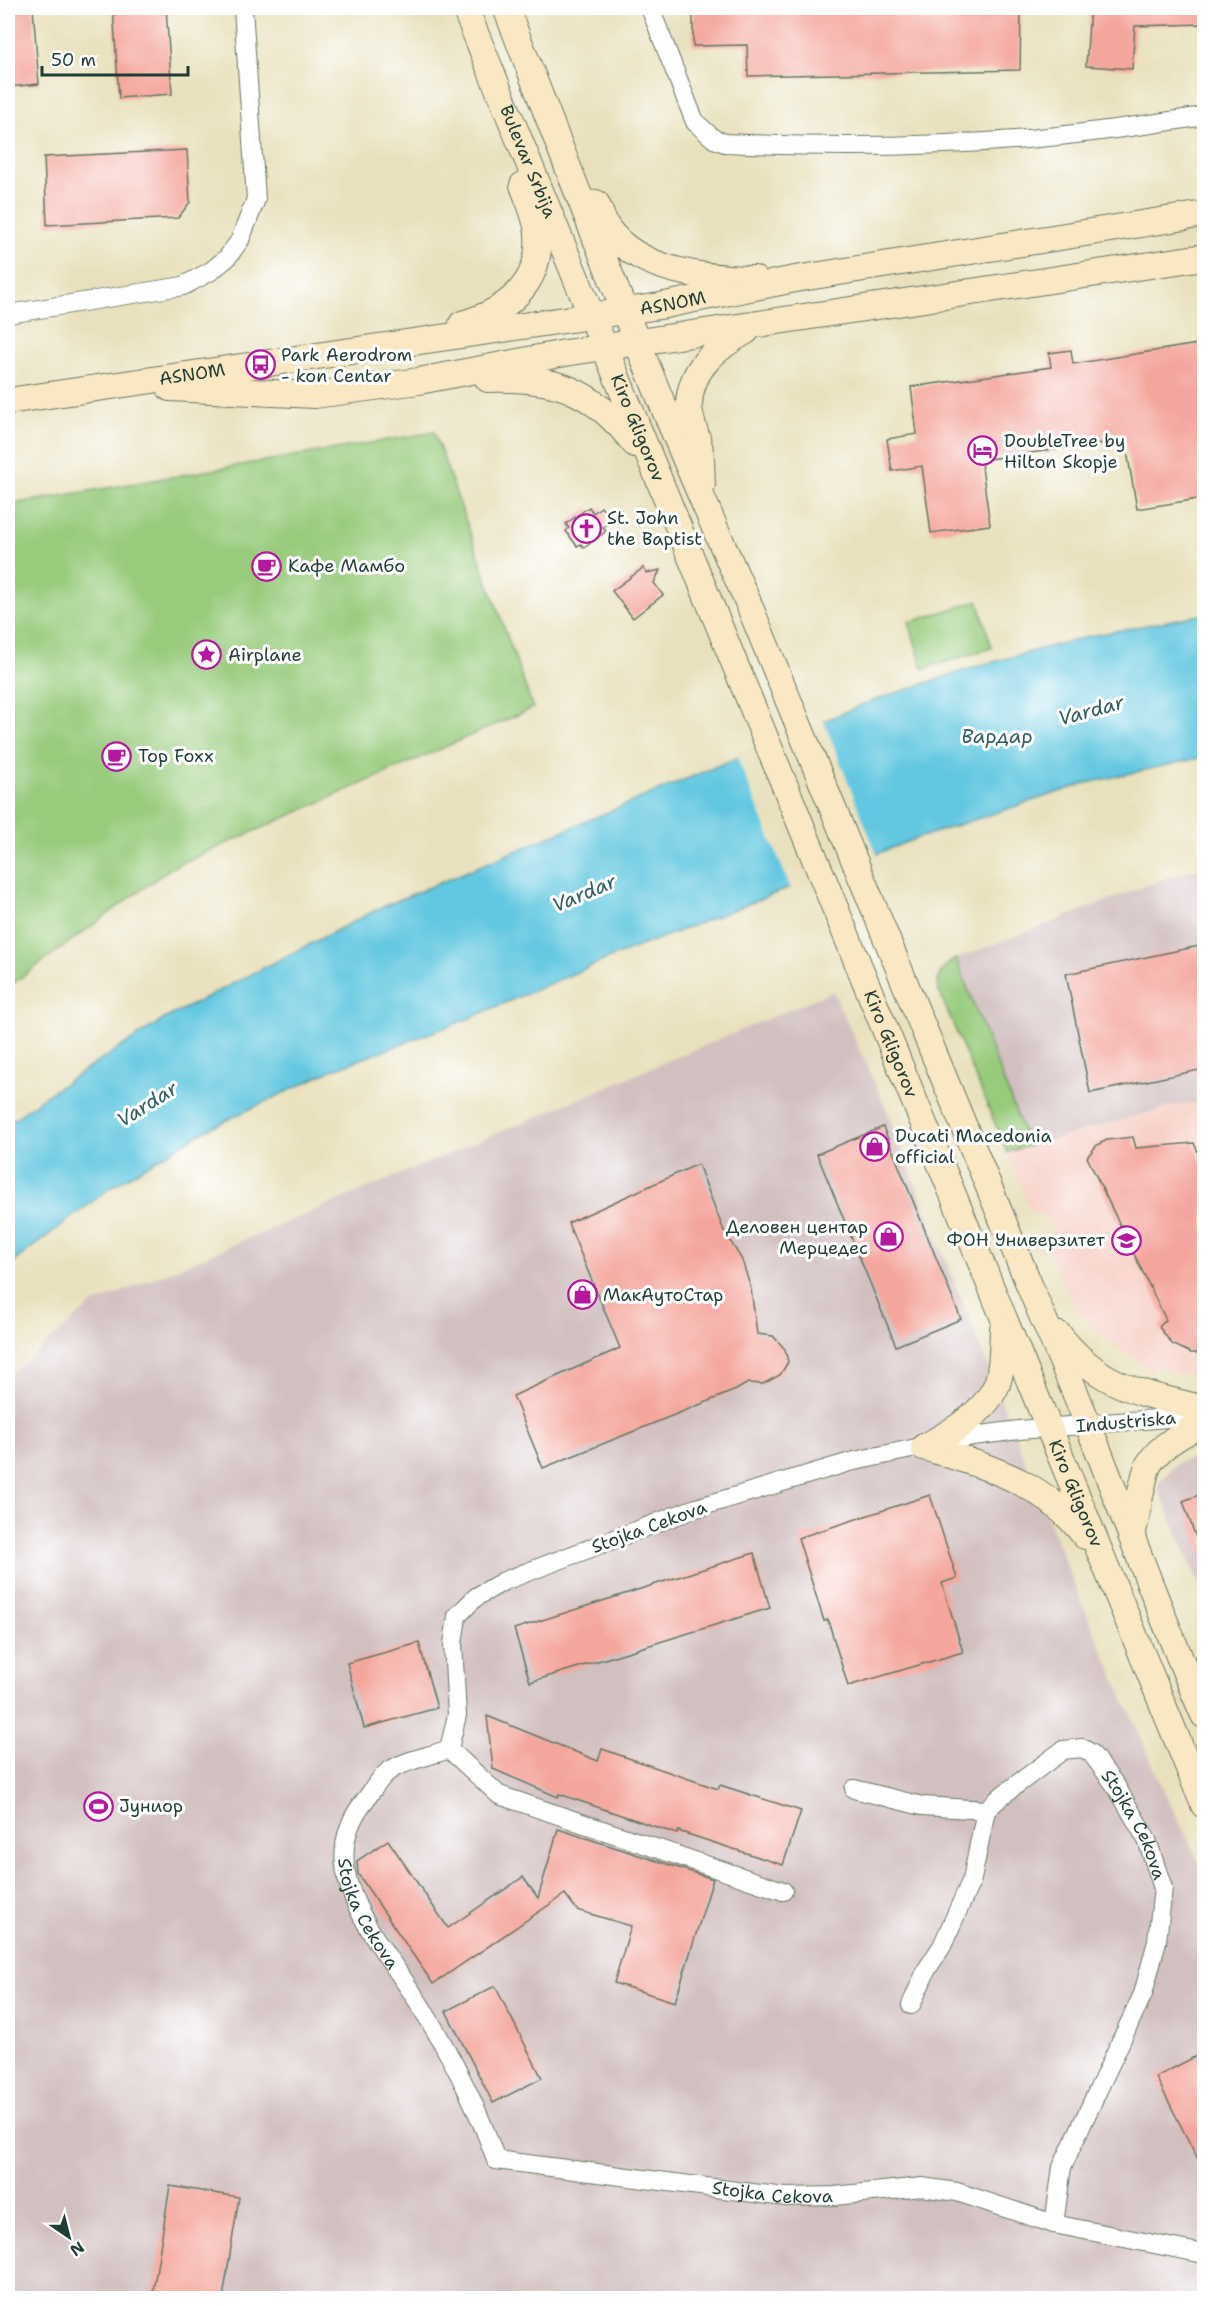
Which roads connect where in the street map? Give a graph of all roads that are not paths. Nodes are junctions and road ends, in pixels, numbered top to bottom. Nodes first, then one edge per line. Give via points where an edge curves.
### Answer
1 (243, 8) edge
2 (465, 8) edge
3 (506, 8) edge
4 (650, 8) edge
5 (533, 77) junction
6 (501, 92) junction
7 (1204, 116) edge
8 (1204, 214) edge
9 (1204, 258) edge
10 (795, 279) junction
11 (624, 312) junction
12 (8, 314) edge
13 (593, 317) junction
14 (761, 323) junction
15 (638, 343) junction
16 (606, 348) junction
17 (321, 355) junction
18 (419, 381) junction
19 (140, 384) junction
20 (8, 401) edge
21 (652, 465) junction
22 (702, 502) junction
23 (1040, 1311) junction
24 (1004, 1319) junction
25 (1204, 1409) edge
26 (1204, 1415) edge
27 (1204, 1423) edge
28 (1090, 1425) junction
29 (1048, 1428) junction
30 (924, 1447) junction
31 (1132, 1537) junction
32 (1109, 1569) junction
33 (1204, 1714) edge
34 (449, 1749) junction
35 (854, 1789) dead end
36 (1204, 1805) edge
37 (986, 1810) junction
38 (783, 1892) dead end
39 (911, 2005) dead end
40 (1054, 2224) junction
41 (1204, 2254) edge

1 - 12 street via 256,199 240,240 227,258 183,286
2 - 6 street, Bulevar Srbija
3 - 5 street, Bulevar Srbija
4 - 7 street via 695,122 714,139 725,143 942,144 1093,132
5 - 10 street via 557,112 607,228 630,251 656,264 687,271 736,278
5 - 11 street, Bulevar Srbija
6 - 13 street, Bulevar Srbija
6 - 17 street via 505,140 538,232 537,259 526,285 509,304 487,317
8 - 10 street, ASNOM
9 - 14 street, ASNOM
10 - 11 street, ASNOM
11 - 13 street, ASNOM
11 - 15 street, Kiro Gligorov
13 - 16 street, Kiro Gligorov
13 - 17 street, ASNOM
14 - 15 street, ASNOM
14 - 22 street via 722,344 707,358 693,383 689,406 700,451
15 - 16 street, ASNOM
15 - 22 street, Kiro Gligorov
16 - 18 street, ASNOM
16 - 21 street, Kiro Gligorov
17 - 19 street, ASNOM
18 - 19 street, ASNOM via 315,395 186,391
18 - 21 street via 506,378 556,383 594,400 614,417
19 - 20 street, ASNOM
21 - 24 street, Kiro Gligorov
22 - 23 street, Kiro Gligorov via 747,600
23 - 25 street via 1075,1353 1107,1380 1133,1391
23 - 28 street, Kiro Gligorov
24 - 29 street, Kiro Gligorov
24 - 30 street via 996,1385 975,1413
26 - 28 street, Industriska
27 - 31 street via 1164,1447 1148,1466
28 - 29 street, Industriska
28 - 31 street, Kiro Gligorov
29 - 30 street, Stojka Cekova via 973,1436
29 - 32 street, Kiro Gligorov
30 - 32 street via 1005,1473 1059,1505
30 - 34 street, Stojka Cekova via 850,1462 696,1508 504,1581 476,1597 457,1616 453,1644 457,1715
31 - 33 street, Kiro Gligorov
32 - 36 street, Kiro Gligorov
34 - 38 street via 499,1795
34 - 40 street, Stojka Cekova via 388,1771 352,1815 343,1848 350,1889 372,1936 420,2003 465,2083 496,2160 785,2197 922,2187 957,2192
35 - 37 street via 922,1806
37 - 39 street via 972,1879
37 - 40 street, Stojka Cekova via 1064,1749 1082,1748 1091,1753 1116,1786 1147,1840 1163,1888 1157,1941 1143,1994 1062,2167
40 - 41 street, Stojka Cekova

